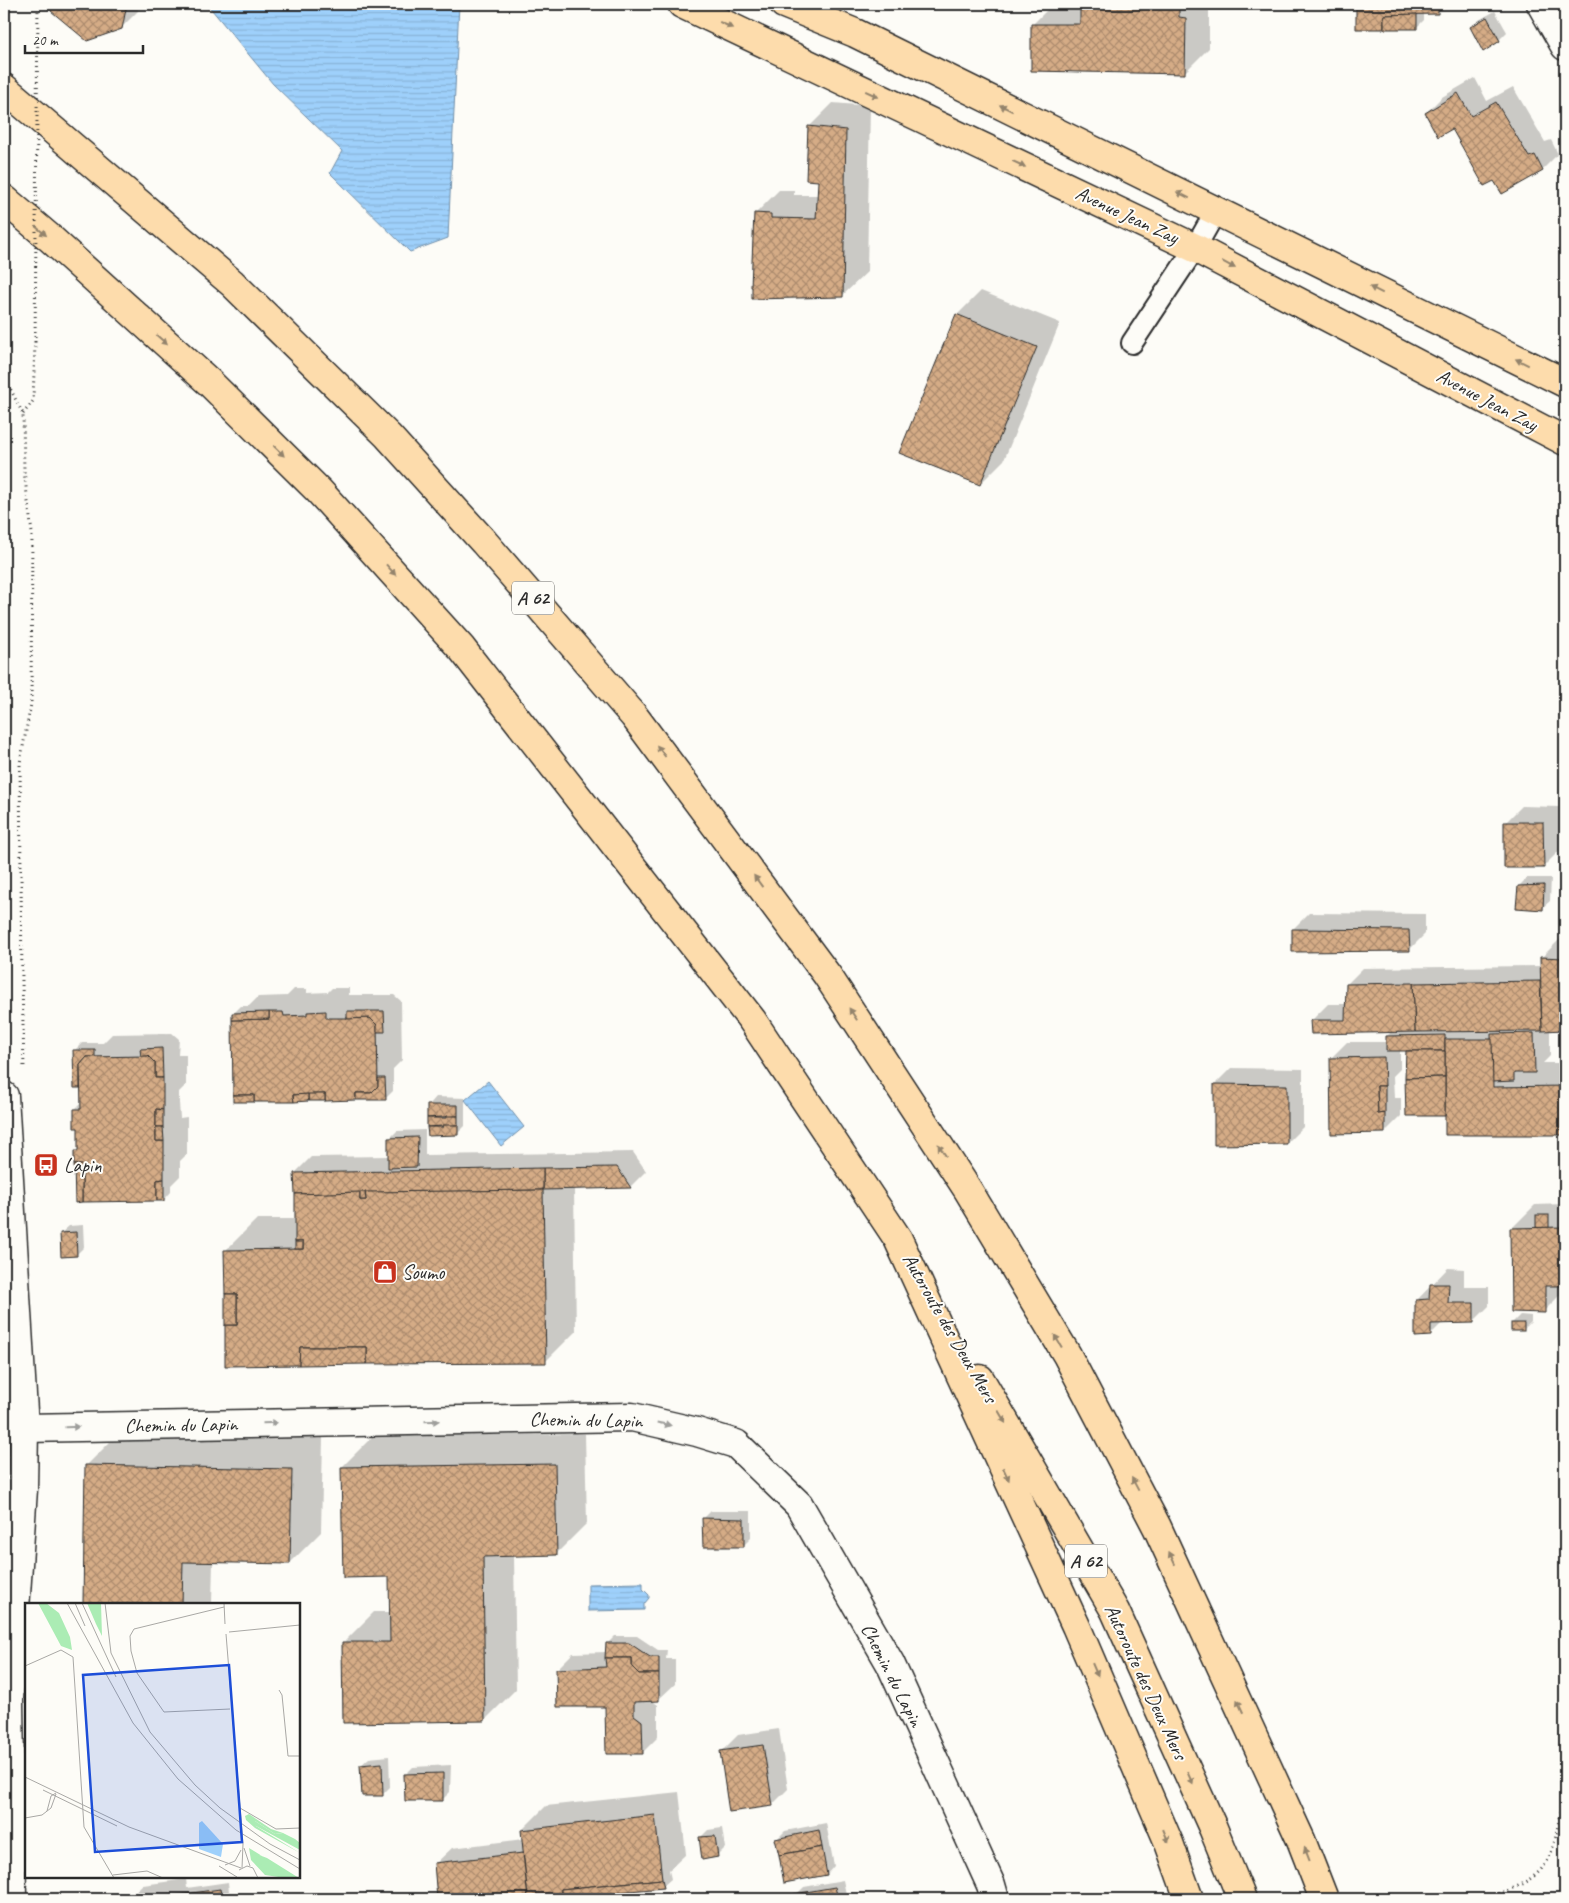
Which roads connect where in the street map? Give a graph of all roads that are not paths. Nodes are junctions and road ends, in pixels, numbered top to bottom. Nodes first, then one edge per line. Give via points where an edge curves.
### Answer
1 (682, 4) edge
2 (784, 4) edge
3 (1541, 4) edge
4 (1565, 46) edge
5 (4, 88) edge
6 (4, 199) edge
7 (1216, 211) junction
8 (1195, 248) junction
9 (1132, 343) dead end
10 (1565, 383) edge
11 (1565, 441) edge
12 (4, 1096) edge
13 (898, 1239) junction
14 (9, 1261) edge
15 (24, 1428) junction
16 (6, 1700) edge
17 (12, 1899) edge
18 (995, 1899) edge
19 (1189, 1899) edge
20 (1242, 1899) edge
21 (1324, 1899) edge

1 -> 8 main road, Avenue Jean Zay
7 -> 2 main road, Avenue Jean Zay via 855,34
3 - 4 street
21 -> 5 main road, A 62 via 1302,1840 1157,1527 1067,1355 968,1190 827,975 634,716 388,436 232,283
6 -> 13 main road, A 62 via 209,382 319,491 462,649 752,1020
7 - 8 lane
10 -> 7 main road, Avenue Jean Zay
8 - 9 lane
8 -> 11 main road, Avenue Jean Zay
12 - 14 street
13 -> 19 main road via 1076,1626 1170,1843
13 -> 20 main road, Autoroute des Deux Mers / A 62 via 1115,1611
14 - 15 street
15 - 16 street via 23,1489
15 -> 18 street, Chemin du Lapin via 632,1417 736,1444 799,1505 890,1663
16 - 17 street

